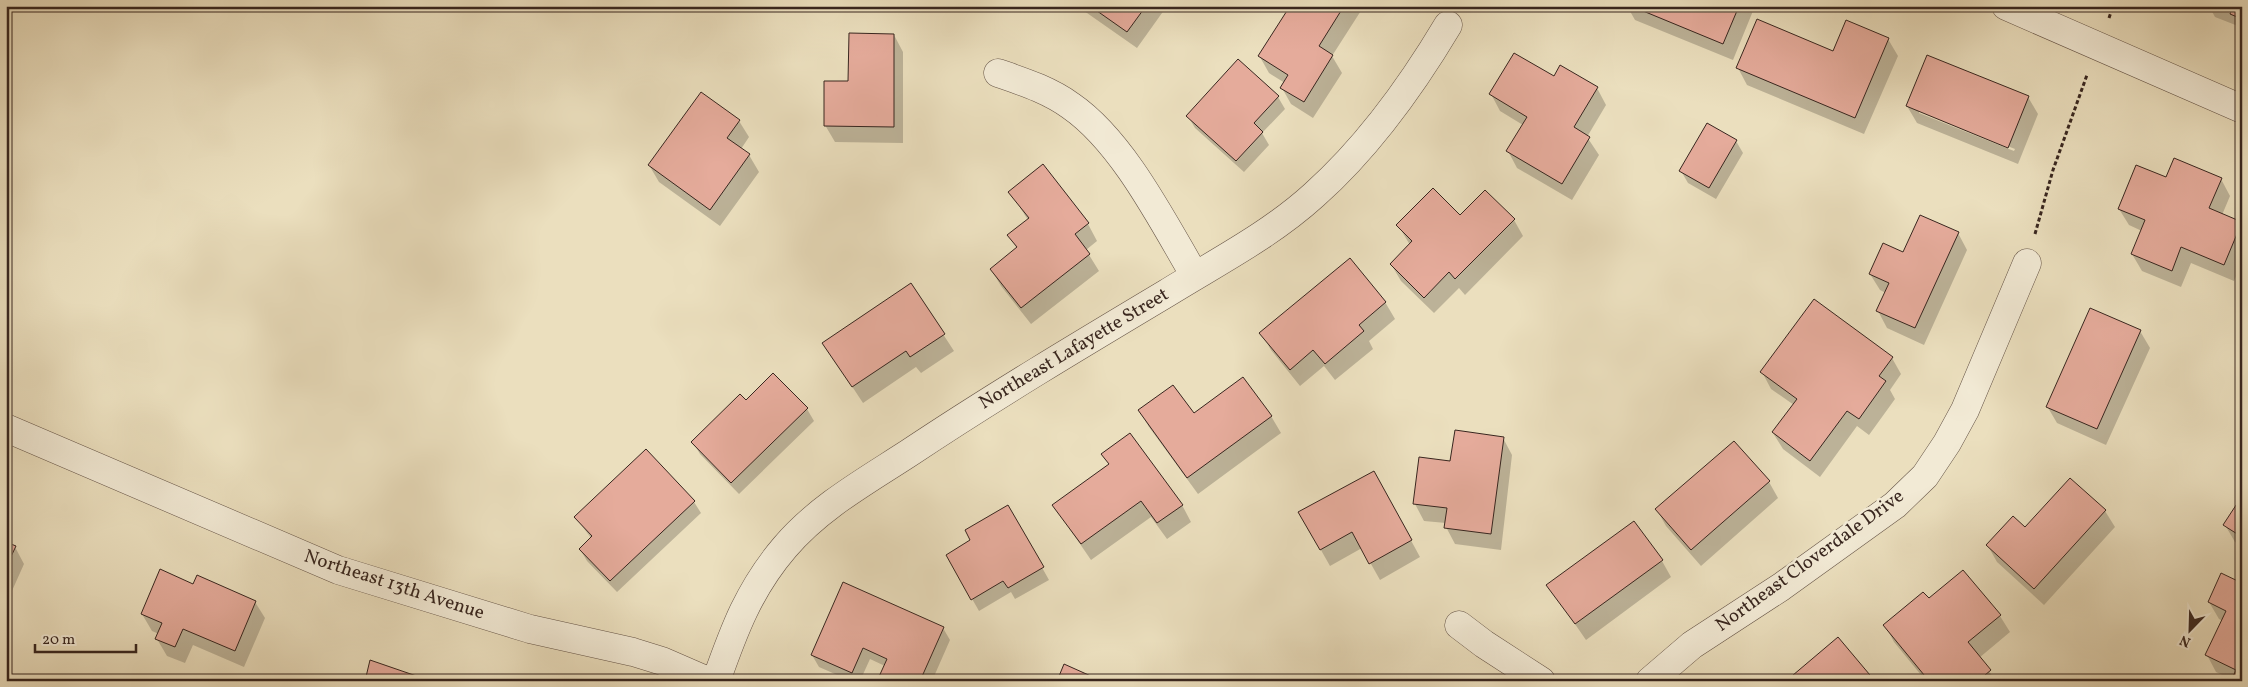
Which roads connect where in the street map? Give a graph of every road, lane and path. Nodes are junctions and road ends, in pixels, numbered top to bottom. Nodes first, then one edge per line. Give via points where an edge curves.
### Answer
1 (2006, 6) edge
2 (2113, 6) edge
3 (1448, 25) dead end
4 (2098, 46) junction
5 (998, 73) dead end
6 (2242, 109) edge
7 (2027, 263) joint
8 (1195, 276) junction
9 (6, 428) edge
10 (1460, 625) dead end
11 (708, 681) edge
12 (716, 681) edge
13 (1541, 681) edge
14 (1650, 681) edge

1 - 4 street
2 - 4 path
3 - 8 street, Northeast Lafayette Street via 1386,117 1314,196 1237,251
4 - 6 street
4 - 7 path via 2054,170
5 - 8 street via 1048,92 1072,106 1102,134 1137,181
7 - 14 street, Northeast Cloverdale Drive via 1965,410 1925,476 1895,505 1692,645
8 - 12 street, Northeast Lafayette Street via 965,416 822,510 785,547 757,584 738,619
9 - 11 street, Northeast 13th Avenue via 338,570 530,629 633,652
10 - 13 street

